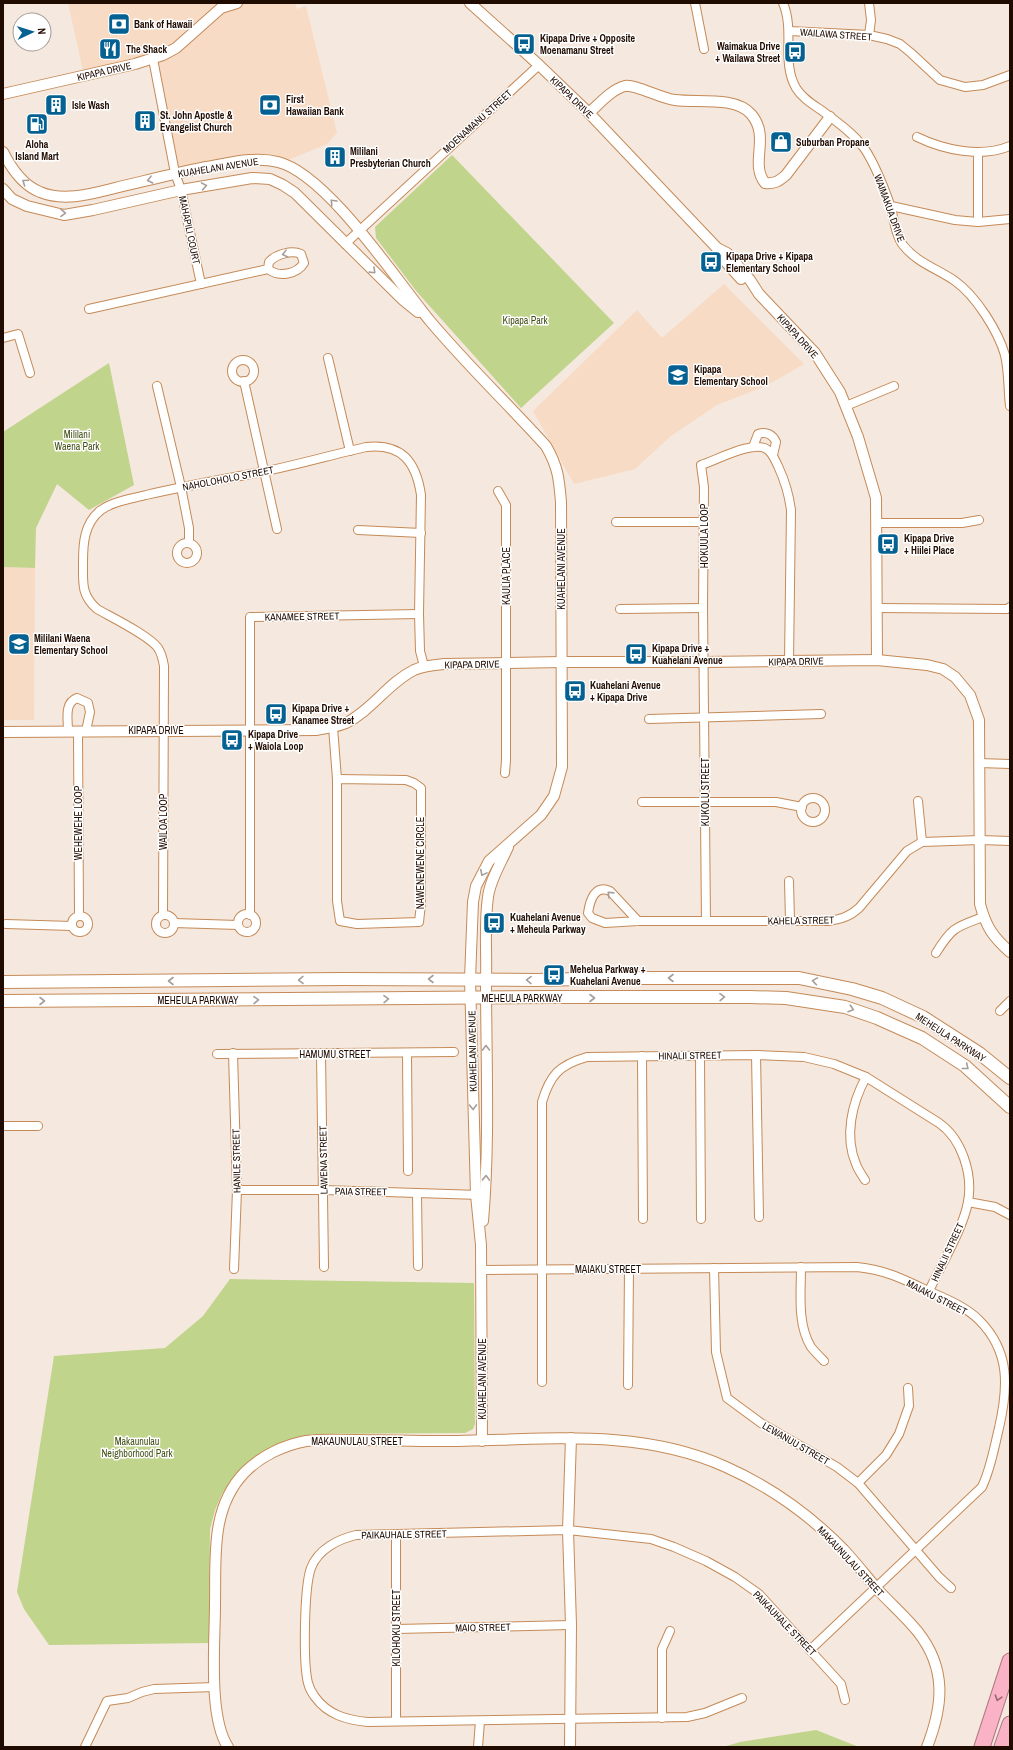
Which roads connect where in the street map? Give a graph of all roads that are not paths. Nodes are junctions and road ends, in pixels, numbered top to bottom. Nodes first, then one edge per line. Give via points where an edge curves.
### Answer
1 (236, 3) edge
2 (470, 3) edge
3 (695, 3) edge
4 (783, 3) edge
5 (869, 3) edge
6 (789, 31) junction
7 (869, 35) junction
8 (704, 49) dead end
9 (153, 59) junction
10 (539, 65) junction
11 (1010, 75) edge
12 (3, 94) edge
13 (589, 113) junction
14 (830, 117) junction
15 (916, 137) dead end
16 (1010, 146) edge
17 (3, 152) edge
18 (978, 152) junction
19 (175, 173) junction
20 (3, 190) edge
21 (182, 190) junction
22 (891, 206) junction
23 (1010, 219) edge
24 (978, 222) junction
25 (360, 231) junction
26 (345, 244) junction
27 (268, 269) dead end
28 (201, 284) junction
29 (89, 309) dead end
30 (431, 322) junction
31 (3, 338) edge
32 (328, 358) dead end
33 (30, 373) dead end
34 (1009, 373) edge
35 (244, 381) dead end
36 (157, 386) dead end
37 (894, 386) dead end
38 (846, 406) junction
39 (1010, 406) edge
40 (754, 447) junction
41 (350, 451) junction
42 (773, 455) junction
43 (265, 471) junction
44 (181, 487) junction
45 (498, 491) dead end
46 (979, 520) dead end
47 (616, 522) dead end
48 (704, 522) junction
49 (876, 523) junction
50 (277, 529) dead end
51 (358, 530) dead end
52 (421, 533) junction
53 (189, 542) dead end
54 (1010, 607) edge
55 (703, 608) junction
56 (877, 608) junction
57 (620, 609) dead end
58 (419, 614) junction
59 (877, 660) junction
60 (789, 661) junction
61 (562, 662) junction
62 (704, 662) junction
63 (506, 663) junction
64 (424, 666) junction
65 (821, 714) dead end
66 (704, 718) junction
67 (649, 719) dead end
68 (333, 727) junction
69 (164, 730) junction
70 (77, 731) junction
71 (250, 731) junction
72 (3, 732) edge
73 (979, 763) junction
74 (1010, 764) edge
75 (505, 773) dead end
76 (337, 779) junction
77 (642, 802) dead end
78 (918, 802) dead end
79 (704, 803) junction
80 (802, 808) dead end
81 (980, 840) junction
82 (1010, 841) edge
83 (922, 842) junction
84 (509, 845) junction
85 (789, 881) dead end
86 (250, 914) junction
87 (163, 915) junction
88 (79, 916) junction
89 (983, 917) junction
90 (790, 920) junction
91 (638, 921) junction
92 (706, 921) junction
93 (174, 923) junction
94 (4, 925) edge
95 (238, 925) junction
96 (72, 926) junction
97 (1010, 952) edge
98 (936, 953) dead end
99 (470, 979) junction
100 (486, 979) junction
101 (3, 982) edge
102 (471, 998) junction
103 (486, 998) junction
104 (3, 1001) edge
105 (1010, 1001) edge
106 (1000, 1011) dead end
107 (454, 1052) dead end
108 (233, 1053) junction
109 (407, 1053) junction
110 (217, 1054) dead end
111 (321, 1054) junction
112 (700, 1055) junction
113 (756, 1055) junction
114 (642, 1056) junction
115 (866, 1077) junction
116 (1010, 1078) edge
117 (1010, 1107) edge
118 (3, 1126) edge
119 (38, 1126) dead end
120 (408, 1171) dead end
121 (865, 1180) dead end
122 (237, 1190) junction
123 (323, 1190) junction
124 (417, 1193) junction
125 (481, 1195) junction
126 (968, 1202) junction
127 (1010, 1215) edge
128 (759, 1217) dead end
129 (644, 1219) dead end
130 (701, 1219) dead end
131 (418, 1266) dead end
132 (801, 1266) junction
133 (324, 1267) dead end
134 (714, 1268) junction
135 (542, 1269) junction
136 (629, 1269) junction
137 (234, 1270) dead end
138 (482, 1270) junction
139 (929, 1291) junction
140 (824, 1361) dead end
141 (542, 1382) dead end
142 (628, 1385) dead end
143 (908, 1388) dead end
144 (571, 1438) junction
145 (482, 1441) junction
146 (858, 1483) junction
147 (568, 1530) junction
148 (396, 1535) junction
149 (916, 1550) junction
150 (876, 1587) junction
151 (951, 1588) dead end
152 (571, 1625) junction
153 (396, 1629) junction
154 (670, 1631) dead end
155 (810, 1650) junction
156 (1010, 1661) edge
157 (215, 1687) junction
158 (742, 1698) dead end
159 (845, 1700) dead end
160 (662, 1718) junction
161 (571, 1720) junction
162 (396, 1721) junction
163 (480, 1721) junction
164 (1010, 1724) edge
165 (85, 1747) edge
166 (228, 1747) edge
167 (478, 1747) edge
168 (570, 1747) edge
169 (927, 1747) edge
170 (982, 1747) edge
171 (1002, 1747) edge

1 - 9 street, KIPAPA DRIVE via 222,8 176,48
2 - 10 street, KIPAPA DRIVE
3 - 8 street
4 - 6 street, WAIMAKUA DRIVE
5 - 7 street
6 - 7 street, WAILAWA STREET
6 - 14 street, WAIMAKUA DRIVE via 788,66 797,90
7 - 11 street, WAILAWA STREET via 900,44 940,80 975,87
9 - 12 street, KIPAPA DRIVE
9 - 19 street, MAHAPILI COURT
10 - 13 street, KIPAPA DRIVE
10 - 25 street, MOENAMANU STREET
13 - 14 street via 616,90 626,86 673,100 736,105 750,114 759,128 761,142 758,172 765,183 772,184 786,175
13 - 38 street, KIPAPA DRIVE via 717,248 745,284 760,294 815,354
14 - 22 street, WAIMAKUA DRIVE via 864,148
15 - 18 street via 966,152
16 - 18 street
19 -> 17 street, KUAHELANI AVENUE via 81,196 58,196 39,192 19,178
18 - 24 street
19 - 21 street, MAHAPILI COURT
25 -> 19 street, KUAHELANI AVENUE via 316,184 296,169 281,163 261,159
20 -> 21 street, KUAHELANI AVENUE via 12,199 27,206 64,215
21 -> 26 street, KUAHELANI AVENUE via 252,178 270,179 295,193
21 - 28 street, MAHAPILI COURT
22 - 24 street via 955,220
22 - 34 street, WAIMAKUA DRIVE via 902,244 916,258 967,291 986,316 1000,340
23 - 24 street
25 - 26 street, MOENAMANU STREET
25 - 30 street, KUAHELANI AVENUE
26 -> 30 street, KUAHELANI AVENUE via 402,299
27 - 28 street
28 - 29 street
30 - 61 street, KUAHELANI AVENUE via 546,446 554,461 561,502
31 - 33 street via 18,334
32 - 41 street
34 - 39 street, WAIMAKUA DRIVE
35 - 43 street
36 - 44 street
37 - 38 street
38 - 49 street, KIPAPA DRIVE via 874,486
40 - 42 street via 761,446
40 - 42 street via 758,434 769,434 776,442
40 - 48 street, HOKUULA LOOP via 701,465
41 - 43 street, NAHOLOHOLO STREET
41 - 52 street, NAHOLOHOLO STREET via 366,447 388,447 411,464 419,481
42 - 60 street via 787,486 791,510
43 - 44 street, NAHOLOHOLO STREET
43 - 50 street
44 - 53 street via 189,528
44 - 69 street, NAHOLOHOLO STREET via 111,504 91,521 83,540 83,584 90,603 158,647 164,666
45 - 63 street, KAULIA PLACE via 506,505
46 - 49 street via 962,523
47 - 48 street
48 - 55 street, HOKUULA LOOP
49 - 56 street, KIPAPA DRIVE
51 - 52 street
52 - 58 street, NAHOLOHOLO STREET
54 - 56 street
55 - 57 street
55 - 62 street, HOKUULA LOOP
56 - 59 street, KIPAPA DRIVE
58 - 64 street, NAHOLOHOLO STREET via 420,652
58 - 71 street, KANAMEE STREET via 250,617
59 - 60 street, KIPAPA DRIVE
59 - 73 street, KIPAPA DRIVE via 927,665 943,669 955,677 970,695 979,720
60 - 62 street, KIPAPA DRIVE
61 - 62 street, KIPAPA DRIVE
61 - 63 street, KIPAPA DRIVE
61 - 84 street, KUAHELANI AVENUE via 562,768 554,796 541,815
62 - 66 street, KUKOLU STREET
63 - 64 street, KIPAPA DRIVE
63 - 75 street, KAULIA PLACE
64 - 68 street, KIPAPA DRIVE via 399,680 363,712
65 - 66 street
66 - 67 street
66 - 79 street, KUKOLU STREET
68 - 71 street, KIPAPA DRIVE via 316,730
68 - 76 street, NAWENEWENE CIRCLE
69 - 70 street, KIPAPA DRIVE
69 - 71 street, KIPAPA DRIVE
69 - 87 street, WAILOA LOOP
70 - 72 street, KIPAPA DRIVE
70 - 88 street, WEHEWEHE LOOP
71 - 86 street
73 - 74 street
73 - 81 street, KIPAPA DRIVE
76 - 76 street, NAWENEWENE CIRCLE via 337,901 340,921 357,924 419,922 421,788 406,780
77 - 79 street
78 - 83 street
79 - 80 street via 776,802
79 - 92 street, KUKOLU STREET
81 - 82 street
81 - 83 street
81 - 89 street, KIPAPA DRIVE via 980,904
83 - 90 street, KAHELA STREET via 907,851 851,915 828,921
84 -> 99 street, KUAHELANI AVENUE via 489,861 476,886
84 - 100 street, KUAHELANI AVENUE via 488,896
85 - 90 street
86 - 95 street via 240,918
86 - 95 street via 257,924 254,930 245,932
87 - 93 street via 171,917
87 - 93 street, WAILOA LOOP via 156,920 158,931 168,933
88 - 96 street via 74,918
88 - 96 street, WEHEWEHE LOOP via 87,920 87,928 79,932
89 - 97 street, KIPAPA DRIVE via 991,933
89 - 98 street via 953,929
90 - 92 street, KAHELA STREET
91 -> 91 street, KAHELA STREET via 610,891 604,888 595,893 589,905 588,912 597,921
91 - 92 street, KAHELA STREET
93 - 95 street
94 - 96 street, WEHEWEHE LOOP
99 - 100 main road, MEHEULA PARKWAY
99 -> 101 main road, MEHEULA PARKWAY
99 - 102 street, KUAHELANI AVENUE
100 - 103 street, KUAHELANI AVENUE
116 -> 100 main road, MEHEULA PARKWAY via 979,1053 923,1016 882,998 828,983 799,978
102 - 103 main road, MEHEULA PARKWAY
104 -> 102 main road, MEHEULA PARKWAY
102 -> 125 street, KUAHELANI AVENUE
103 -> 117 main road, MEHEULA PARKWAY via 750,997 794,999 845,1007 922,1038 965,1066
125 -> 103 street, KUAHELANI AVENUE via 488,1133
105 - 106 street
107 - 109 street, HAMUMU STREET
108 - 110 street, HAMUMU STREET
108 - 111 street, HAMUMU STREET
108 - 122 street, HANILE STREET
109 - 111 street, HAMUMU STREET
109 - 120 street
111 - 123 street, LAWENA STREET
112 - 113 street, HINALII STREET
112 - 114 street, HINALII STREET
112 - 130 street
113 - 115 street, HINALII STREET via 789,1055 820,1061
113 - 128 street
114 - 129 street
114 - 135 street, HINALII STREET via 587,1057 576,1060 555,1073 547,1084 541,1118
115 - 121 street via 859,1090 850,1123 852,1148
115 - 126 street, HINALII STREET via 948,1129 961,1148 966,1165
118 - 119 street
122 - 123 street, PAIA STREET
122 - 137 street, HANILE STREET
123 - 124 street, PAIA STREET
123 - 133 street, LAWENA STREET
124 - 125 street, PAIA STREET
124 - 131 street
125 - 138 street, KUAHELANI AVENUE
126 - 127 street via 995,1207
126 - 139 street, HINALII STREET via 956,1236
132 - 134 street, MAIAKU STREET
132 - 139 street, MAIAKU STREET via 874,1269 890,1273
132 - 140 street via 802,1318 805,1334 812,1348
134 - 136 street, MAIAKU STREET
134 - 146 street, LEWANUU STREET via 716,1352 727,1398 761,1423 837,1467
135 - 136 street, MAIAKU STREET
135 - 138 street, MAIAKU STREET
135 - 141 street, HINALII STREET
136 - 142 street
138 - 145 street, KUAHELANI AVENUE
139 - 149 street, MAIAKU STREET via 957,1305 978,1319 989,1331 1001,1357 1006,1386 1001,1419 988,1473 982,1487
143 - 146 street via 909,1406 899,1434 886,1455
144 - 145 street, MAKAUNULAU STREET
144 - 147 street
144 - 150 street, MAKAUNULAU STREET via 653,1444 726,1467 782,1498 806,1515 845,1552
145 - 157 street, MAKAUNULAU STREET via 306,1441 274,1452 245,1473 225,1500 219,1518 216,1542
146 - 149 street, LEWANUU STREET
147 - 148 street, PAIKAUHALE STREET
147 - 152 street
147 - 155 street, PAIKAUHALE STREET via 650,1539 674,1546 706,1561 759,1594
148 - 153 street, KILOHOKU STREET
148 - 162 street, PAIKAUHALE STREET via 356,1535 346,1538 326,1549 316,1559 311,1567 307,1590 305,1660 308,1684 315,1697 338,1716 368,1722
149 - 150 street, MAIAKU STREET
149 - 151 street, LEWANUU STREET
150 - 155 street, MAIAKU STREET
150 - 169 street, MAKAUNULAU STREET via 918,1631 937,1668 940,1702
152 - 153 street, MAIO STREET
152 - 161 street
153 - 162 street, KILOHOKU STREET
154 - 160 street via 662,1649
155 - 159 street, PAIKAUHALE STREET via 841,1684
156 -> 170 highway
157 - 165 street via 154,1689 128,1698 107,1701
157 - 166 street, MAKAUNULAU STREET via 219,1726
158 - 160 street, PAIKAUHALE STREET via 705,1713
160 - 161 street, PAIKAUHALE STREET
161 - 163 street, PAIKAUHALE STREET
161 - 168 street
162 - 163 street, PAIKAUHALE STREET
163 - 167 street
164 - 171 highway

